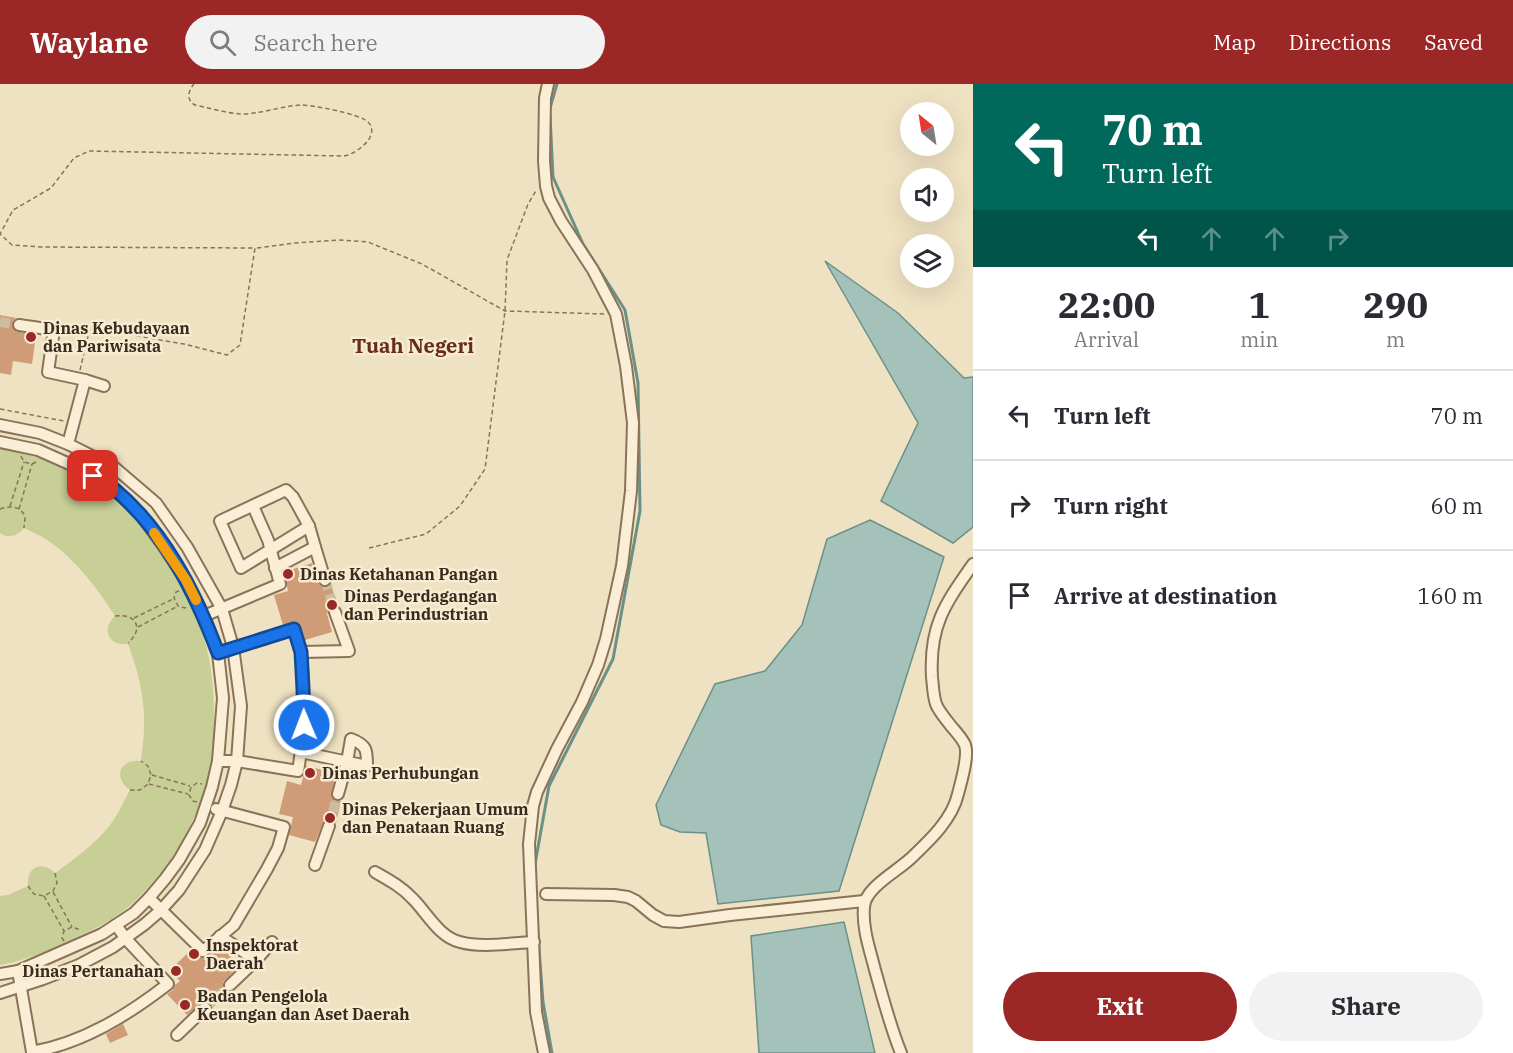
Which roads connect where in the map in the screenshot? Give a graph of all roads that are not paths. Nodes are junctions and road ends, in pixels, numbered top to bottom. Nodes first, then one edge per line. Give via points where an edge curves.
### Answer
1 (548, 84) edge
2 (19, 325) tunnel mouth
3 (81, 379) junction
4 (104, 386) dead end
5 (0, 425) edge
6 (14, 427) junction
7 (5, 442) edge
8 (68, 444) junction
9 (253, 506) junction
10 (309, 525) junction
11 (315, 547) junction
12 (271, 550) junction
13 (973, 564) edge
14 (275, 568) junction
15 (325, 580) tunnel mouth
16 (222, 609) junction
17 (335, 612) tunnel mouth
18 (204, 616) junction
19 (233, 647) junction
20 (301, 652) junction
21 (218, 653) junction
22 (301, 752) junction
23 (218, 761) junction
24 (237, 761) junction
25 (338, 794) tunnel mouth
26 (206, 806) junction
27 (222, 811) junction
28 (329, 826) tunnel mouth
29 (315, 865) dead end
30 (375, 872) dead end
31 (546, 894) dead end
32 (149, 898) junction
33 (864, 901) junction
34 (161, 910) junction
35 (116, 926) junction
36 (220, 936) junction
37 (126, 939) junction
38 (272, 942) dead end
39 (534, 942) junction
40 (256, 960) junction
41 (18, 970) junction
42 (0, 975) edge
43 (230, 985) tunnel mouth
44 (21, 987) junction
45 (0, 993) edge
46 (205, 1008) tunnel mouth
47 (177, 1035) dead end
48 (544, 1053) edge
49 (901, 1053) edge

1 - 39 street via 546,186 561,221 616,314 633,423 631,491 622,566 606,639 582,702 533,806 529,844
2 - 3 street via 54,330 48,372
3 - 4 street
3 - 8 street
5 - 6 street
6 - 7 street
6 - 8 street
7 - 18 street via 38,450 111,486 141,515 164,547
8 - 16 street via 114,467 156,503 188,547
9 - 10 street via 286,490
9 - 12 street
9 - 12 street via 220,521 241,568
10 - 11 street
10 - 12 street
11 - 14 street
11 - 15 street
12 - 14 street
13 - 33 street via 940,616 932,648 936,704 965,745 955,805 937,831
14 - 16 street via 280,584
16 - 18 street
16 - 19 street
17 - 20 street via 349,651
18 - 21 street
19 - 20 street via 294,629
19 - 21 street
19 - 24 street via 241,706
20 - 22 street
21 - 23 street via 222,698
22 - 24 street via 298,771
22 - 25 street via 347,762
23 - 24 street
23 - 26 street
24 - 27 street
26 - 27 street
26 - 32 street via 179,860
27 - 34 street via 192,872
27 - 36 street via 284,827 278,848 248,903 234,925
28 - 29 street
30 - 39 street via 404,890 442,932 458,942
31 - 33 street via 628,897 664,921 679,922
32 - 34 street
32 - 35 street
33 - 49 street via 867,941
34 - 36 street via 203,951
34 - 37 street
35 - 37 street
35 - 41 street
36 - 40 street
37 - 44 street via 79,965
37 - 44 street via 168,984 126,1014 74,1041 32,1052
38 - 40 street
39 - 48 street via 536,1011
40 - 43 street
41 - 42 street
41 - 44 street
44 - 45 street
46 - 47 street

